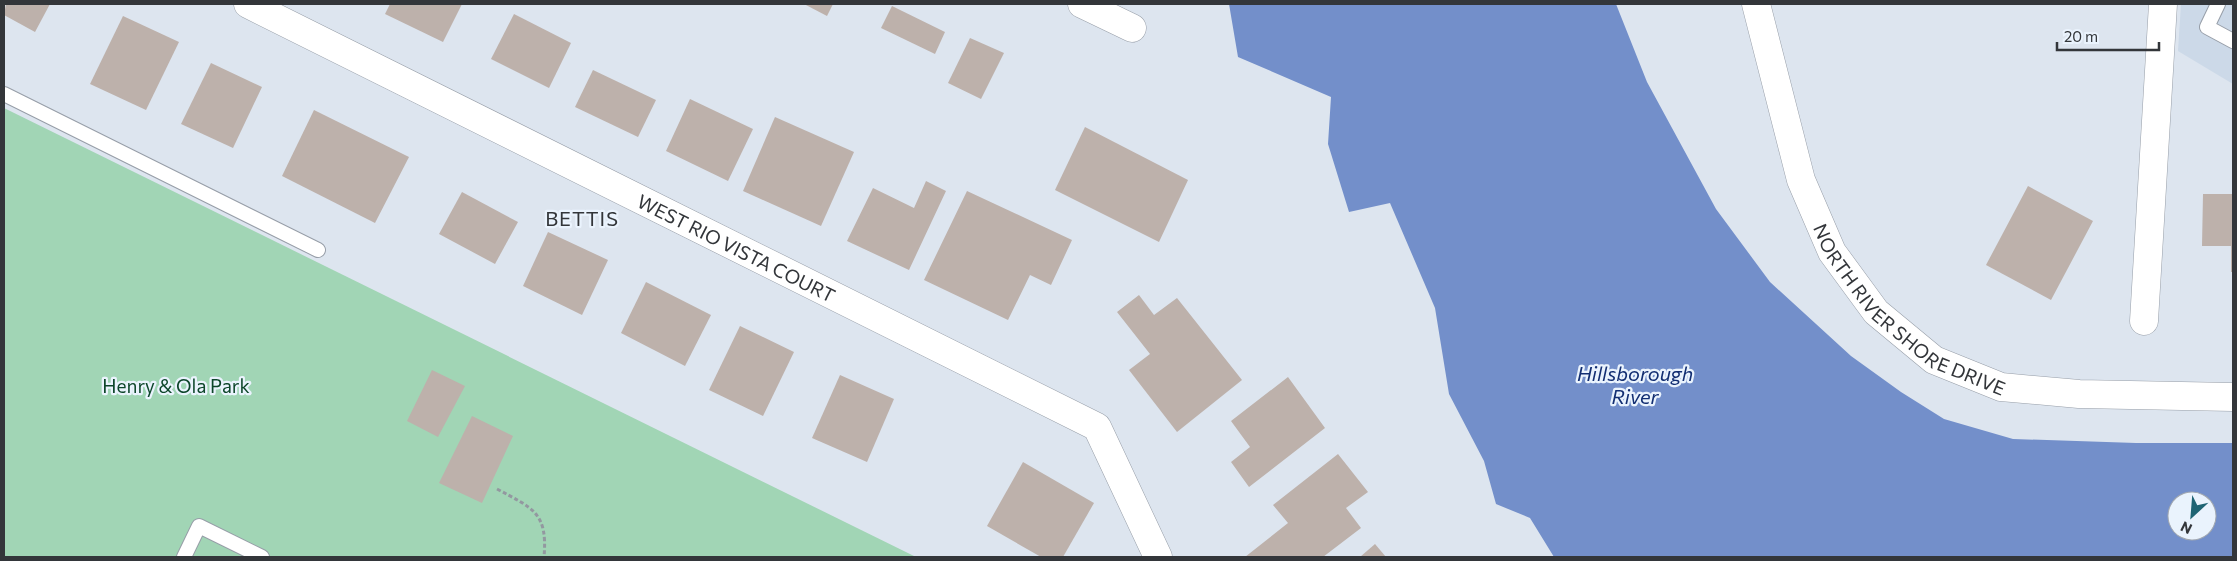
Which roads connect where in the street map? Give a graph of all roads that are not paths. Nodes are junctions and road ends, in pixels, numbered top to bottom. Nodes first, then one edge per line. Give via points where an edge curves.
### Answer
1 (248, 4) edge
2 (1082, 4) edge
3 (1756, 4) edge
4 (2163, 4) edge
5 (2218, 4) edge
6 (1132, 28) dead end
7 (2233, 41) edge
8 (4, 94) edge
9 (318, 250) dead end
10 (2144, 321) dead end
11 (2233, 397) edge
12 (184, 557) edge
13 (262, 557) edge
14 (1158, 557) edge

1 - 14 street, WEST RIO VISTA COURT via 1097,426
2 - 6 street
3 - 11 street, NORTH RIVER SHORE DRIVE via 1801,180 1832,252 1876,312 1934,360 2001,388 2079,394
4 - 10 street
5 - 7 lane via 2207,27
8 - 9 lane
12 - 13 lane via 199,526

